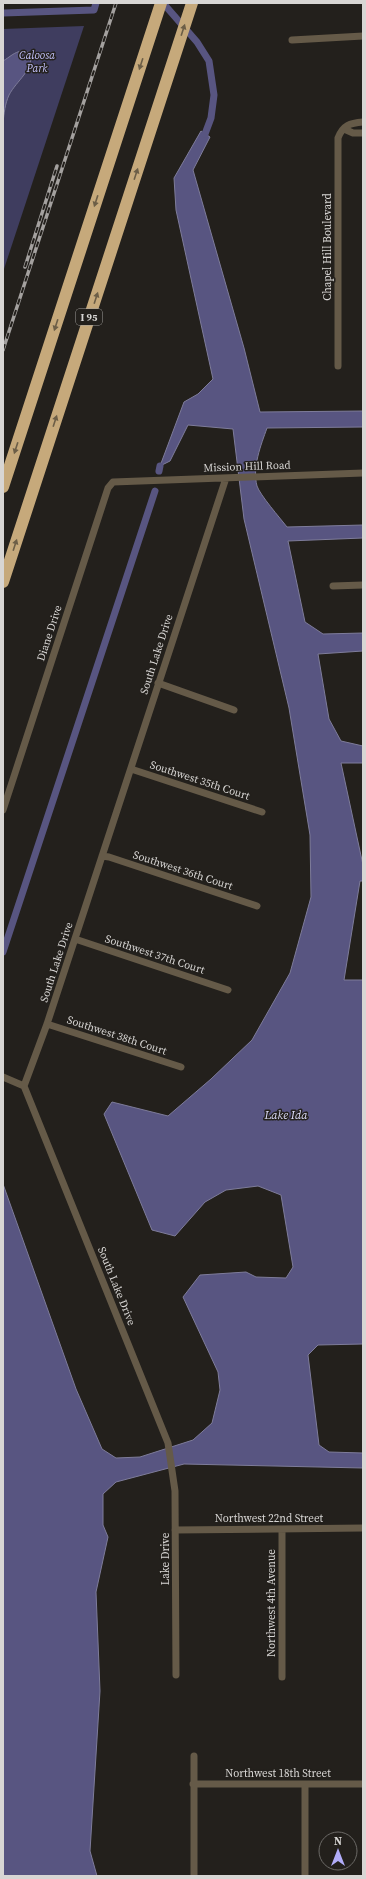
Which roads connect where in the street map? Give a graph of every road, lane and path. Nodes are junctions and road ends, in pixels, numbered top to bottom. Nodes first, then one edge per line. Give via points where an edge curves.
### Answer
1 (161, 3) edge
2 (192, 5) edge
3 (363, 36) edge
4 (292, 40) dead end
5 (363, 122) edge
6 (344, 129) junction
7 (363, 133) edge
8 (338, 366) dead end
9 (363, 474) edge
10 (226, 478) junction
11 (132, 481) joint
12 (3, 487) edge
13 (3, 582) edge
14 (363, 585) edge
15 (333, 586) dead end
16 (158, 683) junction
17 (234, 710) dead end
18 (131, 769) junction
19 (3, 810) edge
20 (262, 812) dead end
21 (102, 856) junction
22 (258, 906) dead end
23 (75, 939) junction
24 (228, 990) dead end
25 (47, 1024) junction
26 (181, 1067) dead end
27 (3, 1077) edge
28 (24, 1086) junction
29 (168, 1443) joint
30 (363, 1528) edge
31 (282, 1529) junction
32 (176, 1530) junction
33 (176, 1675) dead end
34 (282, 1677) dead end
35 (194, 1756) dead end
36 (193, 1784) junction
37 (305, 1784) junction
38 (363, 1784) edge
39 (194, 1876) edge
40 (305, 1876) edge

1 -> 12 highway, I 95
13 -> 2 highway, I 95
3 - 4 street
5 - 6 street via 350,123
6 - 7 street via 353,133
6 - 8 street, Chapel Hill Boulevard via 338,138
9 - 10 street, Mission Hill Road
10 - 11 street, Mission Hill Road
10 - 16 street, South Lake Drive
11 - 19 street, Diane Drive via 113,482 108,488
14 - 15 street
16 - 17 street
16 - 18 street, South Lake Drive
18 - 20 street, Southwest 35th Court
18 - 21 street, South Lake Drive
21 - 22 street, Southwest 36th Court
21 - 23 street, South Lake Drive
23 - 24 street, Southwest 37th Court
23 - 25 street, South Lake Drive
25 - 26 street, Southwest 38th Court
25 - 28 street, South Lake Drive
27 - 28 street
28 - 29 street, South Lake Drive
29 - 32 street, Lake Drive via 174,1471
30 - 31 street, Northwest 22nd Street
31 - 32 street, Northwest 22nd Street
31 - 34 street, Northwest 4th Avenue
32 - 33 street, Lake Drive
35 - 36 street
36 - 37 street, Northwest 18th Street
36 - 39 street
37 - 38 street, Northwest 18th Street
37 - 40 street

